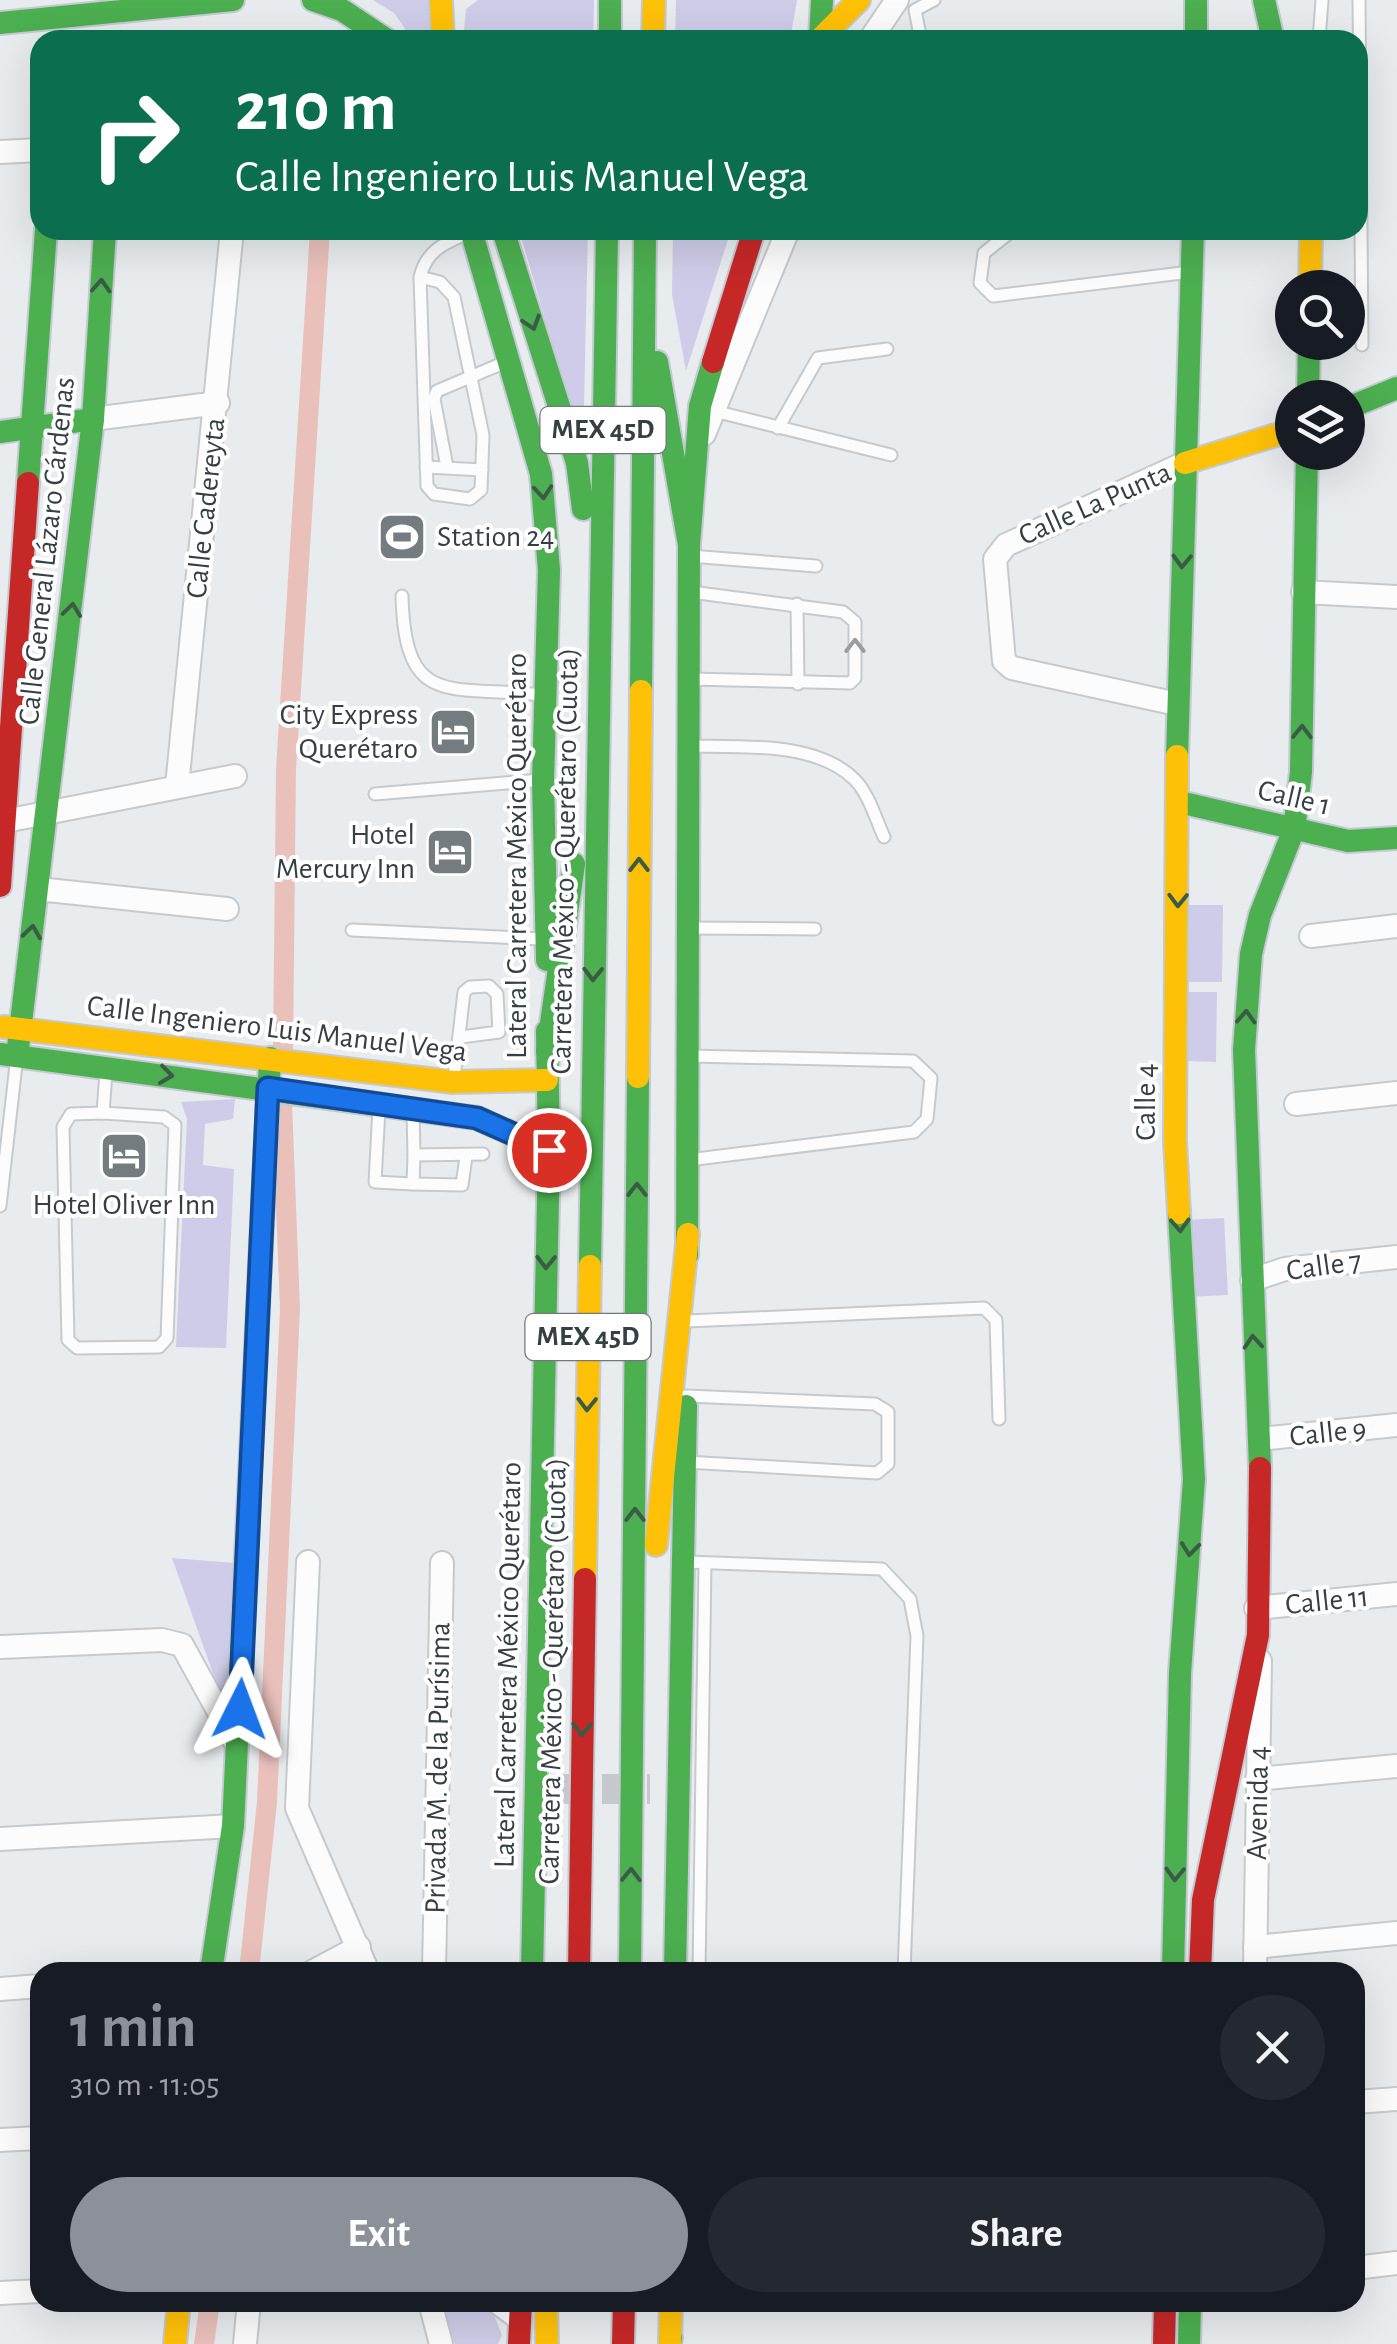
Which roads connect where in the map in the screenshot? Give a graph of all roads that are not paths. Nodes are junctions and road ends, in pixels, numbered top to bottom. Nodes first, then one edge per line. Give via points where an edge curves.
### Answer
1 (233, 0) edge
2 (313, 0) edge
3 (441, 0) edge
4 (610, 0) edge
5 (654, 0) edge
6 (822, 0) edge
7 (859, 0) edge
8 (896, 0) edge
9 (934, 0) edge
10 (1196, 0) edge
11 (1264, 0) edge
12 (1322, 0) edge
13 (1358, 0) edge
14 (83, 14) junction
15 (0, 23) edge
16 (82, 30) edge
17 (371, 30) edge
18 (443, 30) edge
19 (610, 30) edge
20 (653, 30) edge
21 (820, 30) edge
22 (830, 30) edge
23 (876, 30) edge
24 (920, 30) edge
25 (1196, 30) edge
26 (1271, 30) edge
27 (1320, 30) edge
28 (1358, 30) edge
29 (30, 150) edge
30 (0, 152) edge
31 (45, 240) edge
32 (104, 240) edge
33 (231, 240) edge
34 (451, 240) edge
35 (475, 240) edge
36 (506, 240) edge
37 (606, 240) edge
38 (645, 240) edge
39 (751, 240) edge
40 (784, 240) edge
41 (1001, 240) edge
42 (1193, 240) edge
43 (1311, 240) edge
44 (1361, 240) edge
45 (1310, 270) edge
46 (1361, 270) edge
47 (1191, 272) junction
48 (420, 277) junction
49 (642, 308) junction
50 (887, 349) dead end
51 (509, 360) junction
52 (471, 374) junction
53 (1397, 388) edge
54 (1365, 401) edge
55 (218, 403) junction
56 (714, 411) junction
57 (94, 419) junction
58 (33, 428) junction
59 (778, 428) junction
60 (0, 432) edge
61 (1275, 435) edge
62 (890, 455) dead end
63 (695, 456) junction
64 (1185, 464) junction
65 (426, 466) junction
66 (447, 467) junction
67 (482, 470) junction
68 (1306, 470) edge
69 (689, 551) junction
70 (816, 566) dead end
71 (688, 592) junction
72 (1303, 592) junction
73 (402, 596) dead end
74 (1397, 597) edge
75 (798, 604) junction
76 (599, 630) junction
77 (687, 679) junction
78 (798, 684) junction
79 (546, 696) junction
80 (597, 702) junction
81 (1177, 704) junction
82 (688, 746) junction
83 (234, 776) dead end
84 (543, 780) junction
85 (177, 786) junction
86 (376, 794) dead end
87 (1179, 802) junction
88 (48, 814) junction
89 (4, 821) edge
90 (1294, 829) junction
91 (884, 837) dead end
92 (1397, 838) edge
93 (0, 886) edge
94 (38, 889) junction
95 (227, 908) dead end
96 (1397, 926) edge
97 (688, 928) junction
98 (815, 929) dead end
99 (352, 930) dead end
100 (1310, 936) dead end
101 (546, 940) junction
102 (10, 1028) edge
103 (461, 1037) junction
104 (547, 1051) junction
105 (8, 1055) edge
106 (688, 1056) junction
107 (270, 1058) junction
108 (107, 1067) junction
109 (548, 1080) junction
110 (454, 1082) junction
111 (268, 1088) junction
112 (1397, 1093) edge
113 (380, 1104) junction
114 (1296, 1104) dead end
115 (413, 1109) junction
116 (103, 1113) junction
117 (549, 1150) junction
118 (483, 1154) dead end
119 (414, 1156) junction
120 (466, 1157) junction
121 (688, 1160) junction
122 (413, 1184) junction
123 (0, 1206) edge
124 (688, 1234) junction
125 (1397, 1257) edge
126 (1252, 1280) junction
127 (687, 1322) junction
128 (686, 1396) junction
129 (999, 1420) dead end
130 (1397, 1426) edge
131 (1260, 1440) junction
132 (686, 1462) junction
133 (308, 1562) dead end
134 (695, 1563) junction
135 (442, 1564) dead end
136 (1397, 1594) edge
137 (1256, 1608) junction
138 (1258, 1634) junction
139 (693, 1642) junction
140 (0, 1647) edge
141 (634, 1677) junction
142 (238, 1748) junction
143 (1397, 1766) edge
144 (1257, 1780) junction
145 (676, 1788) junction
146 (650, 1789) tunnel mouth
147 (233, 1826) junction
148 (0, 1839) edge
149 (1397, 1933) edge
150 (359, 1947) junction
151 (1255, 1947) junction
152 (213, 1962) edge
153 (331, 1962) edge
154 (364, 1962) edge
155 (434, 1962) edge
156 (533, 1962) edge
157 (578, 1962) edge
158 (630, 1962) edge
159 (675, 1962) edge
160 (698, 1962) edge
161 (904, 1962) edge
162 (1173, 1962) edge
163 (1200, 1962) edge
164 (1255, 1962) edge
165 (30, 1987) edge
166 (0, 1989) edge
167 (1397, 2099) edge
168 (1365, 2101) edge
169 (30, 2138) edge
170 (0, 2140) edge
171 (1397, 2263) edge
172 (1365, 2267) edge
173 (30, 2292) edge
174 (0, 2293) edge
175 (178, 2312) edge
176 (249, 2312) edge
177 (433, 2312) edge
178 (546, 2312) edge
179 (624, 2312) edge
180 (671, 2312) edge
181 (1165, 2312) edge
182 (1190, 2312) edge
183 (670, 2342) edge
184 (175, 2344) edge
185 (246, 2344) edge
186 (441, 2344) edge
187 (547, 2344) edge
188 (623, 2344) edge
189 (1164, 2344) edge
190 (1189, 2344) edge

1 - 14 main road
2 - 17 main road
3 - 18 main road
4 - 19 main road
5 - 20 main road
6 - 21 main road
7 - 22 main road
8 - 23 street
9 - 24 lane via 915,10
10 - 25 main road
11 - 26 main road
12 - 27 lane
13 - 28 lane
14 - 15 main road
14 - 16 main road
29 - 30 street
31 - 58 main road, Calle General Lázaro Cárdenas
57 -> 32 main road, Calle General Lázaro Cárdenas
33 - 55 street, Calle Cadereyta
34 - 48 lane via 424,261
35 - 51 main road, Lateral Carretera México Querétaro
36 -> 76 main road via 577,463
37 - 76 main road, Carretera México - Querétaro (Cuota) / MEX 45D
38 - 49 main road, MEX 45D
39 - 63 main road via 700,406
40 - 56 street
41 - 47 lane via 984,253 980,283 994,296
42 - 47 main road, Calle 4
43 - 45 main road
44 - 46 lane
47 - 64 main road, Calle 4
48 - 52 lane via 440,282 454,297
48 - 65 lane
49 - 69 main road via 666,397
141 -> 49 main road, MEX 45D
50 - 59 lane via 818,358
51 - 52 lane
51 -> 79 main road, Lateral Carretera México Querétaro via 542,474 549,570
52 - 66 lane via 434,398
52 - 67 lane
53 - 54 main road
55 - 57 street
55 - 85 street, Calle Cadereyta
56 - 59 lane
56 - 63 street
57 - 58 main road
88 -> 57 main road, Calle General Lázaro Cárdenas
58 - 60 main road
58 - 89 main road, Calle General Lázaro Cárdenas
59 - 62 lane
61 - 64 main road
63 - 69 main road
64 -> 81 main road, Calle 4
64 - 81 street, Calle La Punta via 1006,545 996,559 1004,662
65 - 66 lane
65 - 67 lane via 430,491 470,499 480,490
66 - 67 lane
68 - 72 main road
69 - 70 lane
69 - 71 main road
71 - 75 lane
71 - 77 main road
72 - 74 street
90 -> 72 main road via 1302,772
73 - 79 lane via 403,638 414,671 430,684
75 - 78 lane
78 -> 75 lane via 855,678 855,622 843,612
76 - 80 main road, Carretera México - Querétaro (Cuota) / MEX 45D
77 - 78 lane
77 - 82 main road
79 - 84 main road, Lateral Carretera México Querétaro
80 - 104 main road
80 -> 157 main road, Carretera México - Querétaro (Cuota) / MEX 45D
81 - 87 main road, Calle 4
82 - 91 lane via 834,762 859,784
82 - 97 main road
83 - 85 street
84 - 86 lane
84 - 101 main road, Lateral Carretera México Querétaro
85 - 88 street
87 - 90 main road, Calle 1
87 -> 162 main road, Calle 4 via 1175,1141 1194,1478 1180,1672
88 - 89 street
88 - 94 main road, Calle General Lázaro Cárdenas
89 - 93 main road, Calle General Lázaro Cárdenas
90 - 92 main road, Calle 1 via 1348,841
126 -> 90 main road via 1248,990 1260,915
94 - 95 street
102 -> 94 main road, Calle General Lázaro Cárdenas
96 - 100 street
97 - 98 lane
97 - 106 main road
99 - 101 lane
101 - 104 main road, Lateral Carretera México Querétaro
102 - 105 main road, Calle General Lázaro Cárdenas
102 - 107 main road, Calle Ingeniero Luis Manuel Vega
103 - 103 lane via 464,992 489,986 497,994 501,1028 494,1035
103 - 110 lane
104 - 109 main road, Lateral Carretera México Querétaro
105 - 108 main road, Calle Ingeniero Luis Manuel Vega
105 - 123 lane
106 - 121 main road
106 - 121 lane via 914,1061 931,1078 927,1119 914,1132
107 - 110 main road, Calle Ingeniero Luis Manuel Vega
107 - 111 main road
108 -> 111 main road, Calle Ingeniero Luis Manuel Vega
108 - 116 lane
109 - 110 main road, Calle Ingeniero Luis Manuel Vega
109 - 117 main road, Lateral Carretera México Querétaro
111 - 113 main road, Calle Ingeniero Luis Manuel Vega
111 - 142 main road
112 - 114 street
113 - 115 main road, Calle Ingeniero Luis Manuel Vega
113 - 122 lane via 374,1180
115 - 117 main road, Calle Ingeniero Luis Manuel Vega via 477,1118
115 - 119 lane
116 - 116 lane via 71,1114 64,1127 68,1340 77,1348 159,1347 167,1338 175,1126 164,1117
117 -> 156 main road, Lateral Carretera México Querétaro via 547,1789
118 - 120 lane
119 - 120 lane
119 - 122 lane
120 - 122 lane via 462,1185
121 - 124 main road
124 - 127 main road
124 - 141 main road via 661,1512
125 - 126 street, Calle 7 via 1285,1269
131 -> 126 main road
127 - 128 main road
127 - 129 lane via 984,1308 996,1320
128 - 132 main road
128 - 132 lane via 875,1404 888,1412 888,1464 877,1474
130 - 131 street, Calle 9
131 - 137 main road
132 - 134 main road
133 - 150 street via 295,1795
134 - 139 main road
134 - 161 lane via 882,1570 910,1599 917,1636
135 - 155 street, Privada M. de la Purísima
136 - 137 street, Calle 11
137 - 138 main road
138 - 144 street, Avenida 4
138 - 163 main road via 1203,1900
139 - 145 main road
139 - 160 lane
140 - 142 street via 162,1640 182,1645
158 -> 141 main road, MEX 45D
142 - 147 main road
143 - 144 street
144 - 151 street, Avenida 4
145 - 146 main road
145 - 159 main road
147 - 148 street
147 - 152 main road
149 - 151 street
150 - 153 street
150 - 154 street
151 - 164 street, Avenida 4
165 - 166 street
167 - 168 street
169 - 170 street
171 - 172 street
173 - 174 street
175 - 184 main road
176 - 185 street
177 - 186 street
178 - 187 main road
179 - 188 main road
180 - 183 main road
181 - 189 main road
182 - 190 main road

